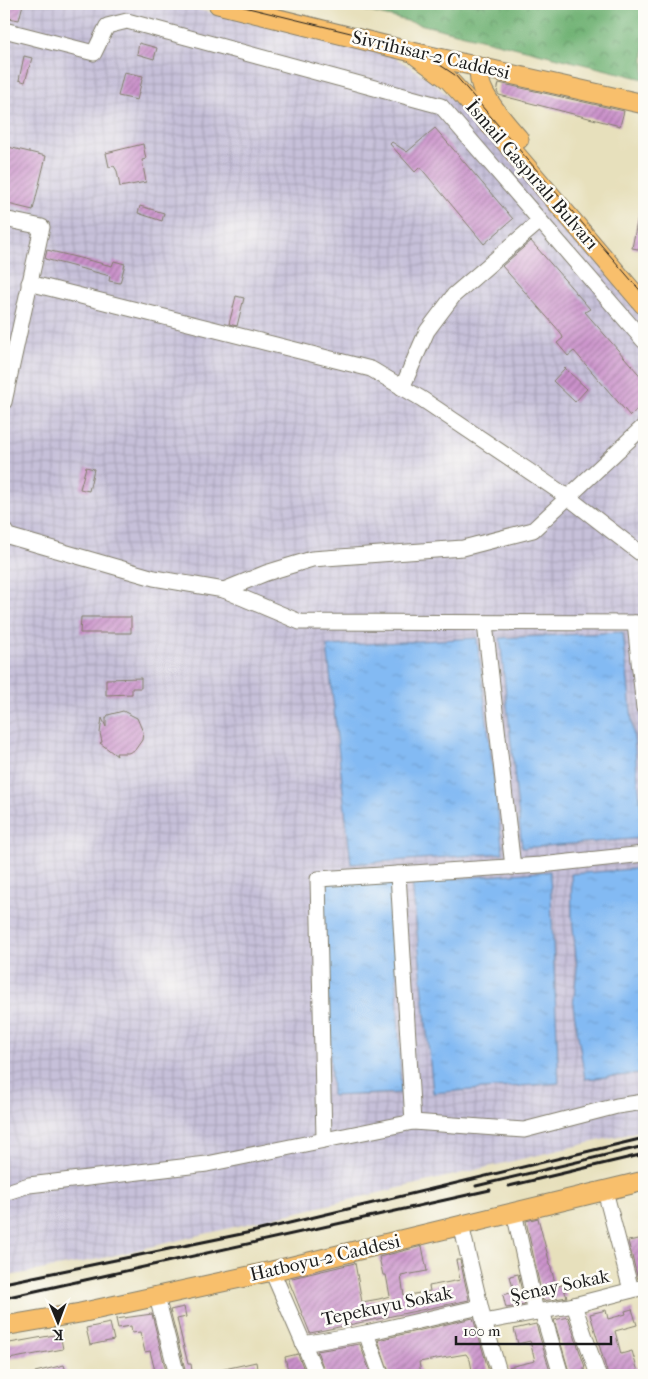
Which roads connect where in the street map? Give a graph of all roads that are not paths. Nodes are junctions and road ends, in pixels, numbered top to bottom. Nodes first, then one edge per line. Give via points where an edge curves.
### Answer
1 (218, 4) edge
2 (253, 4) edge
3 (4, 30) edge
4 (412, 52) junction
5 (484, 68) junction
6 (644, 103) edge
7 (4, 219) edge
8 (540, 220) junction
9 (30, 283) junction
10 (644, 286) edge
11 (644, 305) edge
12 (644, 341) edge
13 (402, 388) junction
14 (4, 402) edge
15 (644, 426) edge
16 (569, 498) junction
17 (4, 530) edge
18 (644, 556) edge
19 (224, 590) junction
20 (640, 623) edge
21 (485, 624) junction
22 (644, 708) edge
23 (644, 854) edge
24 (513, 867) junction
25 (398, 874) junction
26 (644, 1102) edge
27 (413, 1122) junction
28 (324, 1138) junction
29 (644, 1181) edge
30 (605, 1191) junction
31 (4, 1193) edge
32 (514, 1212) junction
33 (461, 1225) junction
34 (272, 1271) junction
35 (638, 1289) edge
36 (157, 1297) junction
37 (574, 1305) junction
38 (539, 1311) junction
39 (482, 1314) junction
40 (4, 1326) edge
41 (366, 1333) junction
42 (303, 1344) junction
43 (177, 1375) edge
44 (316, 1375) edge
45 (380, 1375) edge
46 (500, 1375) edge
47 (561, 1375) edge
48 (598, 1375) edge

1 - 4 main road, Sivrihisar-2 Caddesi
2 - 6 main road, Sivrihisar-2 Caddesi via 482,59
3 - 8 street via 94,53 107,26 127,21 440,106
4 - 5 main road, Sivrihisar-2 Caddesi
4 - 11 main road, İsmail Gaspıralı Bulvarı via 448,78
5 - 6 main road, Sivrihisar-2 Caddesi
5 - 10 main road via 480,72 480,82 499,114
7 - 9 street via 42,227
8 - 12 street
8 - 13 street via 454,295 427,331
9 - 13 street via 371,369
9 - 14 street
13 - 16 street
15 - 16 street
16 - 18 street
16 - 19 street via 532,530 463,548 312,560 266,573
17 - 19 street via 8,536 154,578
19 - 21 street via 300,622
20 - 21 street
20 - 22 street
21 - 24 street
23 - 24 street
24 - 25 street
25 - 27 street
25 - 28 street via 318,879
26 - 27 street via 524,1130
27 - 28 street
28 - 31 street via 207,1164 29,1185
29 - 30 main road, Hatboyu-2 Caddesi
30 - 32 main road, Hatboyu-2 Caddesi
30 - 35 street
32 - 33 main road, Hatboyu-2 Caddesi
32 - 38 street
33 - 34 main road, Hatboyu-2 Caddesi
33 - 39 street
34 - 36 main road, Hatboyu-2 Caddesi
34 - 42 street
35 - 37 street, Şenay Sokak
36 - 40 main road, Hatboyu-2 Caddesi
36 - 43 street
37 - 38 street, Şenay Sokak
37 - 48 street
38 - 39 street, Şenay Sokak
38 - 47 street
39 - 41 street, Tepekuyu Sokak
39 - 46 street
41 - 42 street, Tepekuyu Sokak
41 - 45 street
42 - 44 street

